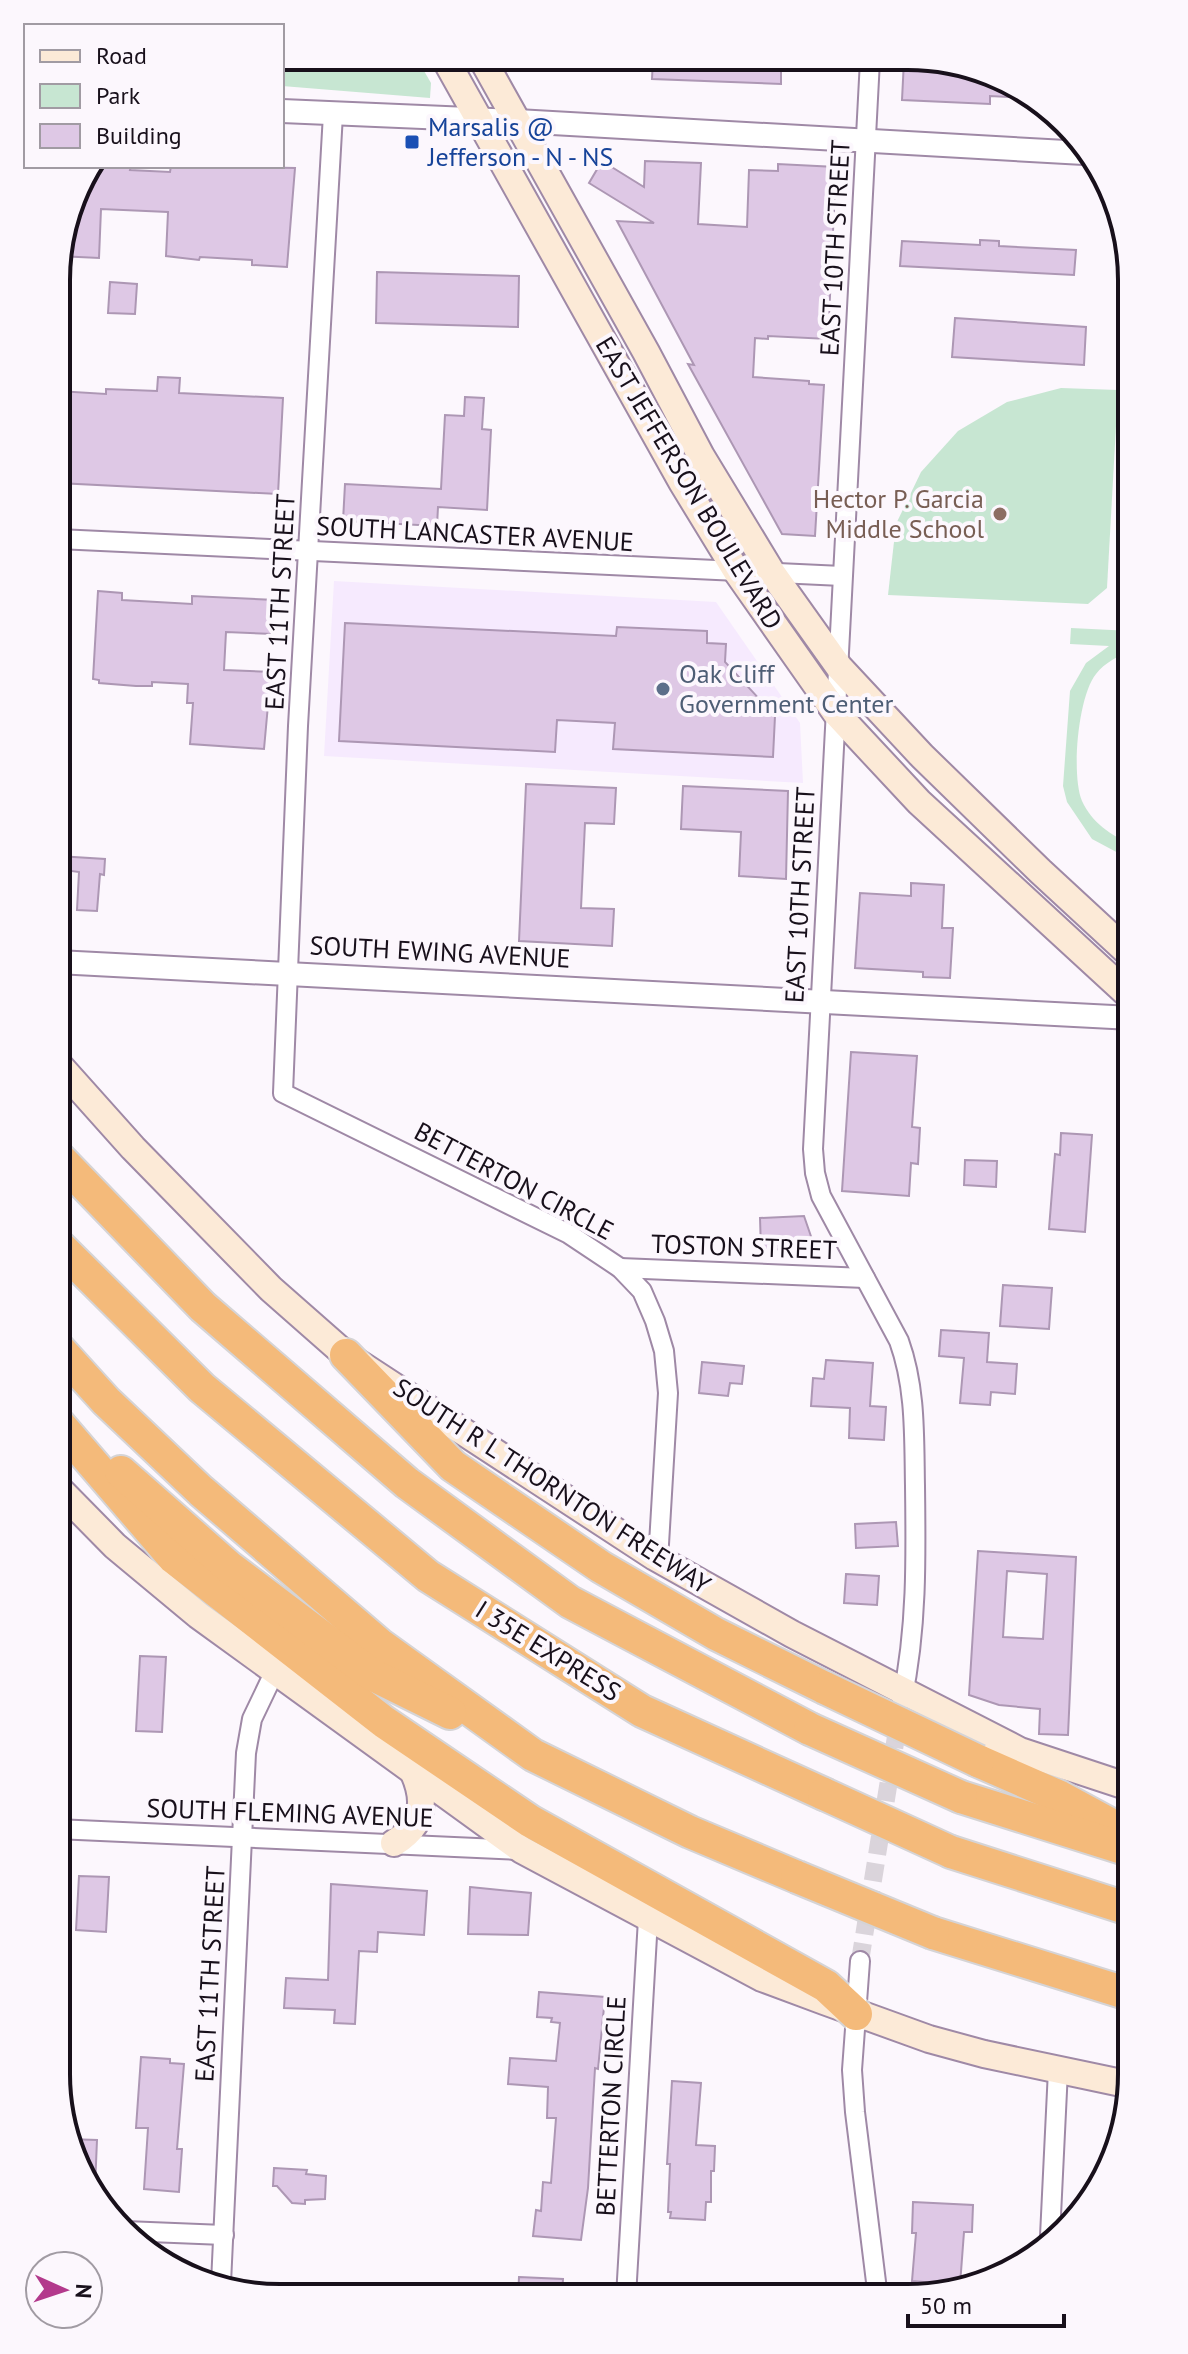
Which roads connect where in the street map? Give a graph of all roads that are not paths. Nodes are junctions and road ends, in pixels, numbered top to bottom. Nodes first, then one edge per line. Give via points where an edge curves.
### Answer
1 (451, 70) edge
2 (488, 70) edge
3 (870, 70) edge
4 (284, 111) edge
5 (333, 114) junction
6 (478, 119) junction
7 (517, 121) junction
8 (866, 142) junction
9 (1075, 153) edge
10 (70, 540) edge
11 (309, 553) junction
12 (737, 572) junction
13 (772, 573) junction
14 (842, 576) junction
15 (839, 667) junction
16 (836, 713) junction
17 (1040, 871) junction
18 (1019, 895) junction
19 (1118, 943) edge
20 (70, 963) edge
21 (288, 972) junction
22 (1118, 985) edge
23 (821, 1000) junction
24 (1118, 1017) edge
25 (70, 1078) edge
26 (283, 1093) joint
27 (70, 1169) edge
28 (70, 1257) edge
29 (620, 1268) junction
30 (865, 1278) junction
31 (346, 1355) junction
32 (70, 1361) edge
33 (70, 1431) edge
34 (70, 1436) edge
35 (70, 1500) edge
36 (655, 1557) junction
37 (274, 1673) junction
38 (902, 1702) junction
39 (533, 1755) junction
40 (414, 1773) junction
41 (1118, 1783) edge
42 (1118, 1828) edge
43 (70, 1830) edge
44 (243, 1839) junction
45 (394, 1843) junction
46 (1118, 1847) edge
47 (522, 1850) junction
48 (1118, 1906) edge
49 (648, 1919) junction
50 (860, 1961) tunnel mouth
51 (1118, 1991) edge
52 (856, 2014) junction
53 (1058, 2070) junction
54 (1118, 2082) edge
55 (1050, 2229) edge
56 (141, 2232) edge
57 (224, 2235) junction
58 (221, 2276) edge
59 (627, 2284) edge
60 (876, 2284) edge

1 - 6 main road, EAST JEFFERSON BOULEVARD
2 - 7 main road, EAST JEFFERSON BOULEVARD
3 - 8 street, EAST 10TH STREET
4 - 5 street
5 - 6 street
5 - 11 street, EAST 11TH STREET
6 - 7 street
6 - 12 main road, EAST JEFFERSON BOULEVARD
7 - 8 street
7 - 13 main road, EAST JEFFERSON BOULEVARD via 701,456
8 - 9 street
8 - 14 street, EAST 10TH STREET
10 - 11 street, SOUTH LANCASTER AVENUE
11 - 12 street, SOUTH LANCASTER AVENUE
11 - 21 street, EAST 11TH STREET
12 - 13 street, SOUTH LANCASTER AVENUE
12 - 16 main road, EAST JEFFERSON BOULEVARD
13 - 14 street, SOUTH LANCASTER AVENUE
13 - 15 main road, EAST JEFFERSON BOULEVARD
14 - 15 street, EAST 10TH STREET
15 - 16 street, EAST 10TH STREET
15 - 17 main road, EAST JEFFERSON BOULEVARD
16 - 18 main road, EAST JEFFERSON BOULEVARD via 919,802
16 - 23 street, EAST 10TH STREET
17 - 18 main road
17 - 19 main road, EAST JEFFERSON BOULEVARD
18 - 22 main road, EAST JEFFERSON BOULEVARD
20 - 21 street, SOUTH EWING AVENUE
21 - 23 street, SOUTH EWING AVENUE
21 - 26 street, EAST 11TH STREET
23 - 24 street, SOUTH EWING AVENUE
23 - 30 street, EAST 10TH STREET via 815,1173 821,1196
25 - 31 main road, SOUTH R L THORNTON FREEWAY via 271,1289
26 - 29 street, BETTERTON CIRCLE via 569,1234
27 - 46 highway, bridge via 203,1307 407,1483 570,1602 810,1729 961,1797
28 - 48 highway, I 35E EXPRESS, bridge via 202,1388 428,1576 642,1711 951,1852
29 - 30 street, TOSTON STREET
29 - 36 street, BETTERTON CIRCLE via 642,1291 664,1351 668,1393
30 - 38 street, EAST 10TH STREET via 899,1341 913,1402 916,1586
31 - 36 main road, SOUTH R L THORNTON FREEWAY
31 - 42 highway, bridge via 453,1466 601,1567 716,1634
32 - 39 highway via 201,1491 379,1644
33 - 39 highway via 229,1567 371,1674
34 - 52 highway via 174,1558 384,1722 530,1821 826,1986
35 - 37 main road via 115,1546
36 - 38 main road, SOUTH R L THORNTON FREEWAY
37 - 40 main road
37 - 44 street, EAST 11TH STREET via 252,1719
38 - 41 main road, SOUTH R L THORNTON FREEWAY via 1020,1751
39 - 51 highway, bridge via 690,1832 933,1933
40 - 45 main road via 421,1790 419,1814 407,1835
40 - 47 main road
43 - 44 street, SOUTH FLEMING AVENUE
44 - 45 street, SOUTH FLEMING AVENUE
44 - 57 street, EAST 11TH STREET
45 - 47 street, SOUTH FLEMING AVENUE
47 - 49 main road
49 - 52 main road via 762,1978
49 - 59 street, BETTERTON CIRCLE
50 - 52 street
52 - 53 main road via 929,2039
52 - 60 street via 855,2112
53 - 54 main road
53 - 55 street
56 - 57 street
57 - 58 street, EAST 11TH STREET

